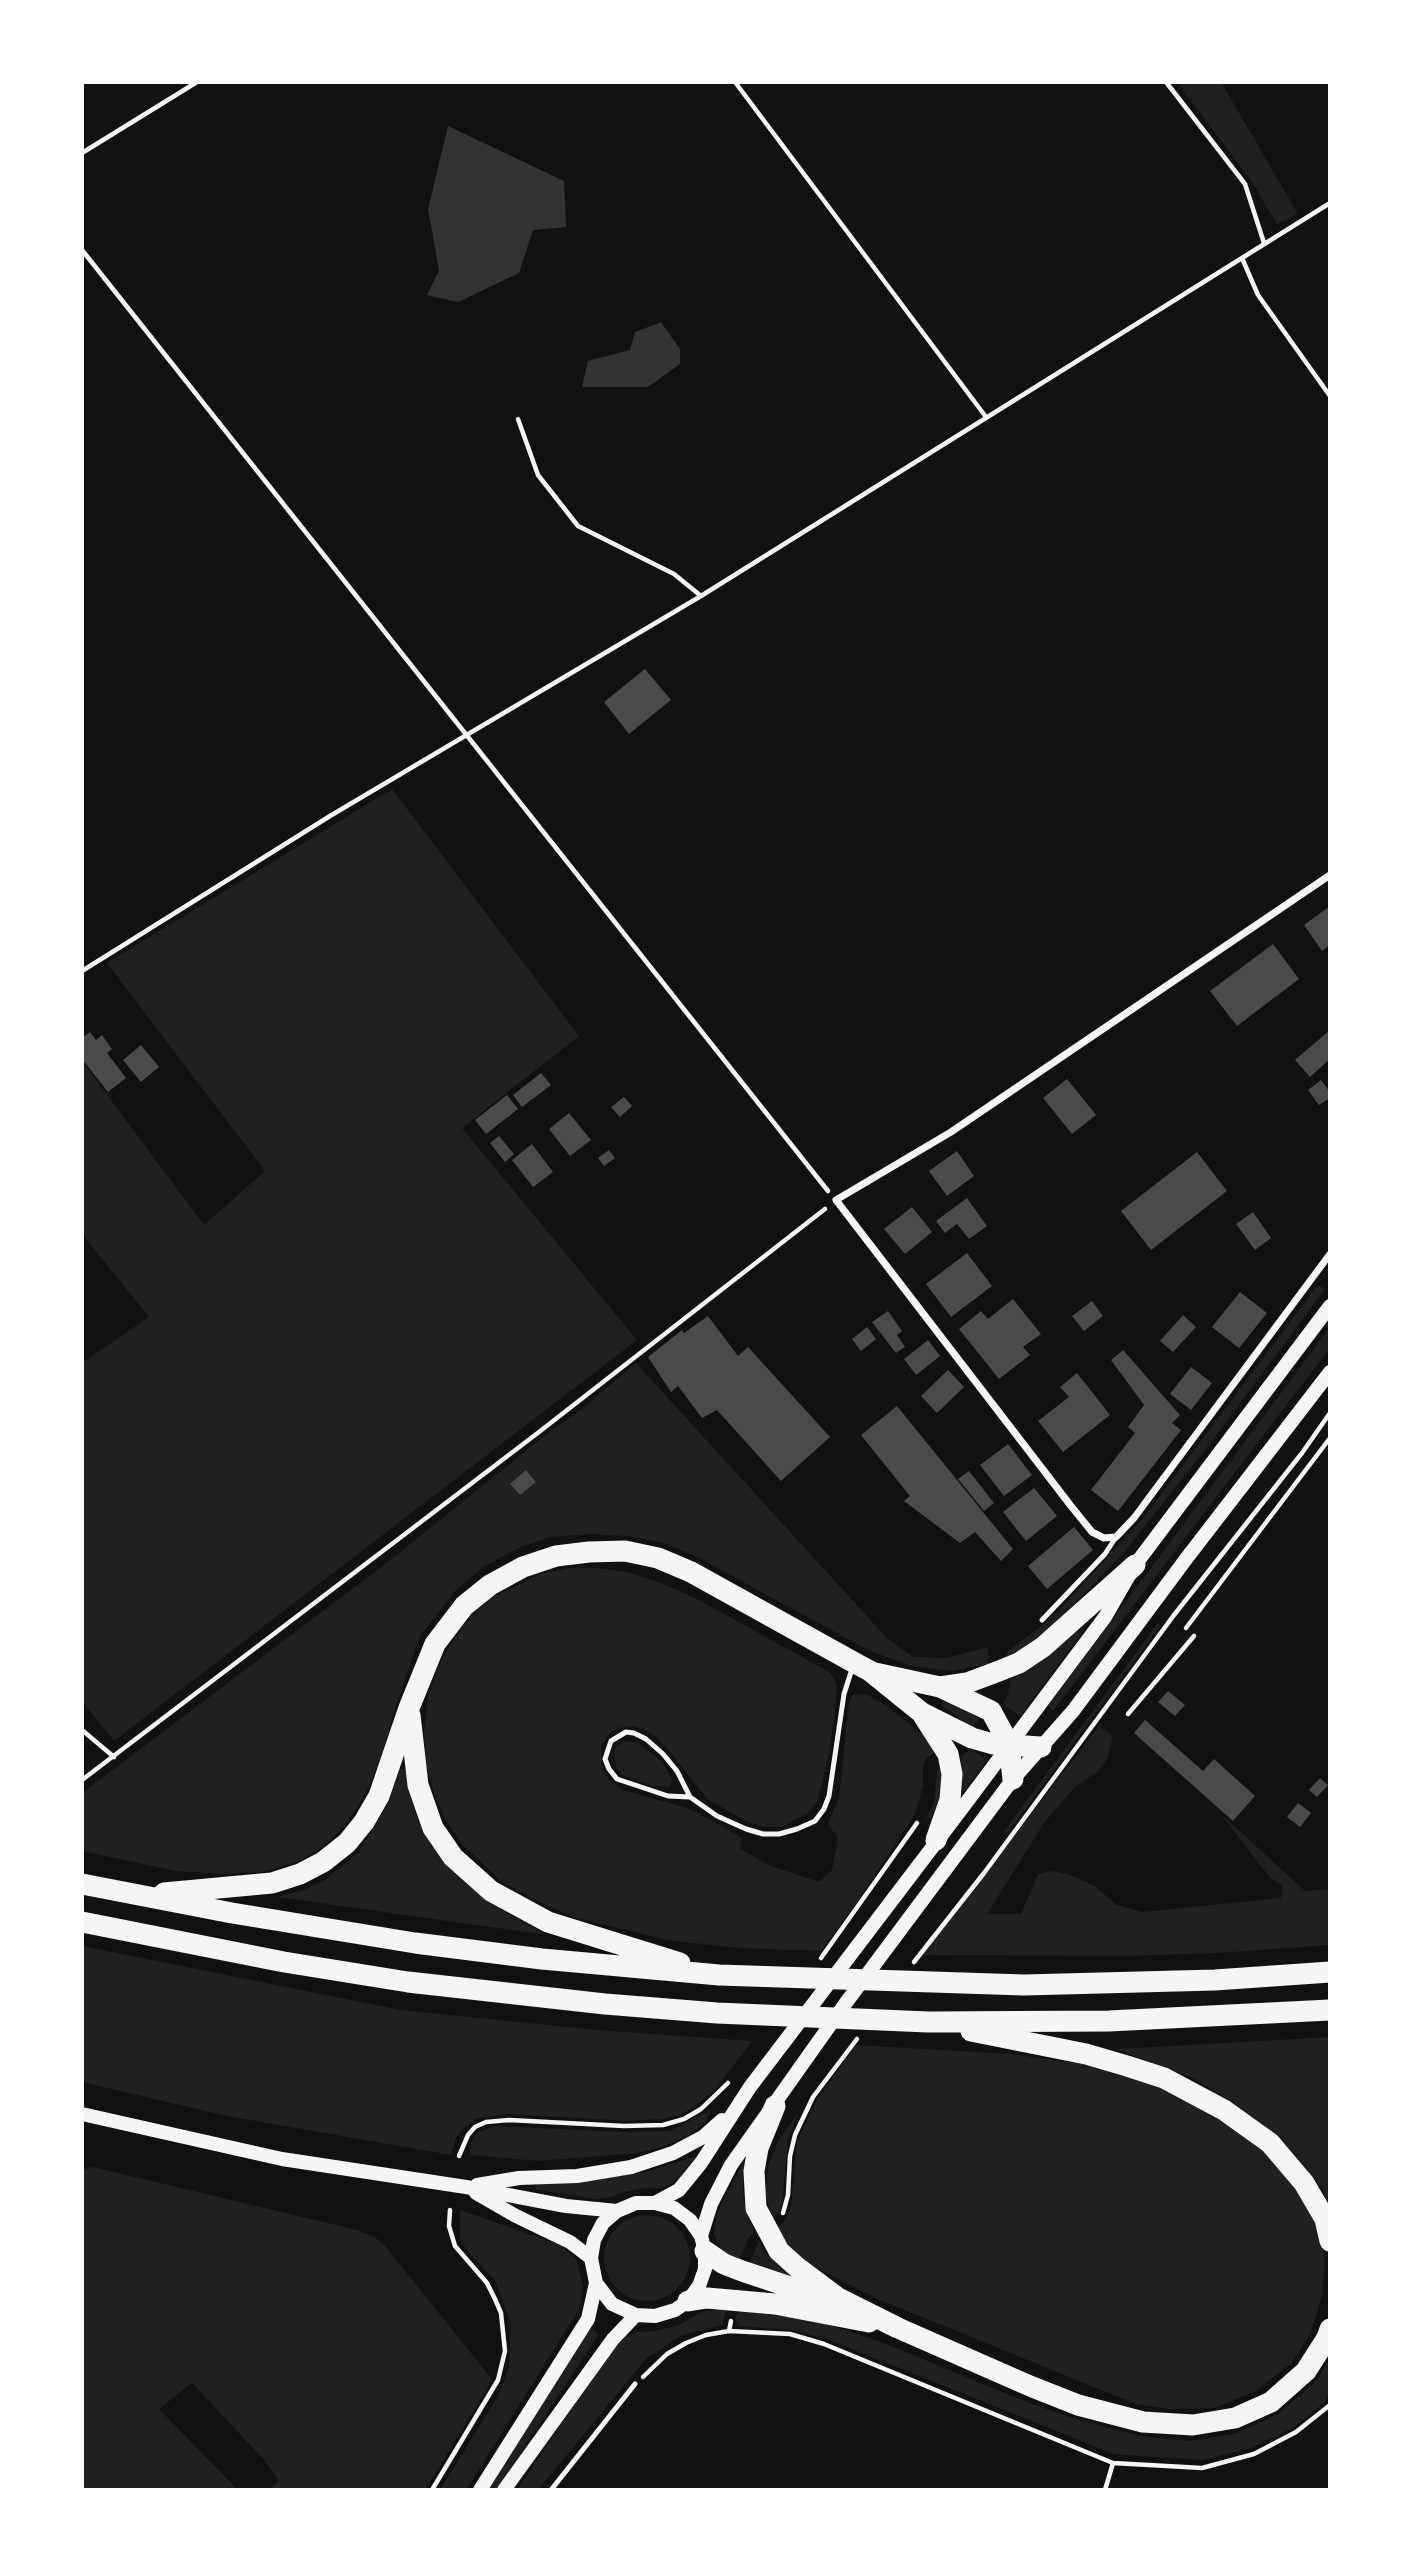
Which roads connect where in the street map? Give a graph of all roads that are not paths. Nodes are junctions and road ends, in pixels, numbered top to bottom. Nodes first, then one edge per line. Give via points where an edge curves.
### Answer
1 (1330, 875) edge
2 (1330, 1254) edge
3 (1330, 1306) edge
4 (1330, 1372) edge
5 (1116, 1537) junction
6 (1135, 1565) junction
7 (1042, 1620) dead end
8 (862, 1667) junction
9 (940, 1687) junction
10 (409, 1708) junction
11 (922, 1713) junction
12 (1009, 1744) junction
13 (1041, 1747) junction
14 (1013, 1779) junction
15 (690, 1797) junction
16 (936, 1840) junction
17 (82, 1884) edge
18 (138, 1896) junction
19 (82, 1922) edge
20 (1330, 1972) edge
21 (719, 1975) junction
22 (1330, 2010) edge
23 (928, 2022) junction
24 (780, 2099) junction
25 (736, 2107) junction
26 (82, 2114) edge
27 (466, 2187) junction
28 (655, 2203) junction
29 (617, 2211) junction
30 (1330, 2241) edge
31 (703, 2244) junction
32 (591, 2258) junction
33 (596, 2283) junction
34 (838, 2298) junction
35 (688, 2301) junction
36 (636, 2315) junction
37 (898, 2328) junction
38 (1330, 2329) edge
39 (635, 2384) dead end
40 (480, 2490) edge
41 (504, 2490) edge
42 (551, 2490) edge

1 - 5 street via 951,1132 836,1200 1092,1532
2 - 5 street
3 - 6 main road
4 - 13 main road
5 - 7 lane
6 - 9 highway via 1019,1663 967,1683
6 - 12 main road via 1105,1617
8 - 9 highway
8 - 10 highway via 658,1558 625,1551 589,1552 523,1567 464,1606 435,1644
8 - 11 highway
8 - 15 lane via 844,1694 829,1796 815,1821 779,1834 763,1834 717,1815
9 - 12 highway via 990,1711
10 - 18 highway via 379,1796 347,1843 323,1862 272,1883
10 - 21 highway via 418,1785 433,1828 453,1857 491,1891 548,1922
11 - 12 highway via 972,1738
11 - 16 highway via 951,1763 950,1800
12 - 13 highway
12 - 14 highway
12 - 16 main road
13 - 14 main road
14 - 24 main road
15 - 15 lane via 668,1796 617,1779 605,1759 611,1741 626,1732 646,1739 677,1771
16 - 25 main road
17 - 18 highway
18 - 21 highway via 415,1943
19 - 23 highway via 408,1982 705,2012
20 - 21 highway via 1024,1985
22 - 23 highway via 1109,2021
23 - 30 highway via 1127,2066 1164,2078 1224,2110 1270,2143 1304,2183 1325,2219
24 - 31 main road via 731,2165 711,2204
24 - 34 highway via 756,2160 756,2208 779,2251
25 - 27 main road via 703,2137 631,2167
25 - 28 main road via 687,2181
26 - 27 main road via 282,2159
27 - 29 main road
27 - 32 main road via 570,2242
28 - 29 main road via 636,2203
28 - 31 main road via 674,2208 690,2220
29 - 32 main road via 603,2223
31 - 34 highway via 724,2264
31 - 35 main road via 705,2270
32 - 33 main road
33 - 36 main road via 612,2304
33 - 40 main road via 588,2319
34 - 37 highway
35 - 36 main road via 655,2316
35 - 37 highway via 707,2298 775,2304
36 - 41 main road via 613,2339
37 - 38 highway via 1078,2405 1143,2422 1193,2425 1235,2418 1271,2402 1306,2371
39 - 42 lane

